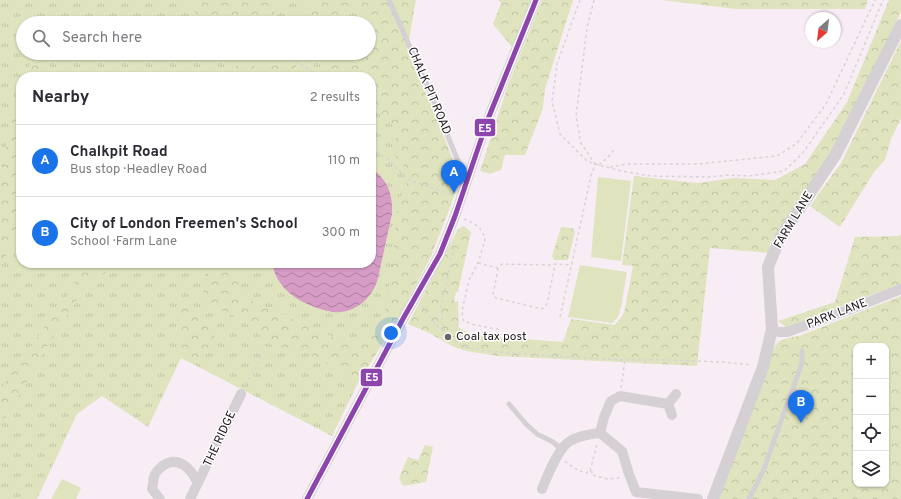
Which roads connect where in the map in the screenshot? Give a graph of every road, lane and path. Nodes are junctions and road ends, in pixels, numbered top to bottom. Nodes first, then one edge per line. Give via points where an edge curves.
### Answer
1 (389, 0) edge
2 (536, 0) edge
3 (580, 0) edge
4 (594, 0) edge
5 (875, 0) edge
6 (883, 0) edge
7 (901, 25) edge
8 (295, 62) dead end
9 (312, 72) edge
10 (616, 148) dead end
11 (376, 152) edge
12 (595, 164) junction
13 (599, 165) junction
14 (608, 168) junction
15 (466, 182) junction
16 (460, 198) junction
17 (454, 216) junction
18 (454, 245) dead end
19 (478, 263) junction
20 (555, 264) junction
21 (572, 264) junction
22 (498, 268) junction
23 (901, 289) edge
24 (416, 298) junction
25 (560, 317) dead end
26 (772, 329) junction
27 (501, 330) dead end
28 (444, 332) junction
29 (266, 348) dead end
30 (802, 351) dead end
31 (625, 360) junction
32 (763, 367) junction
33 (241, 394) joint
34 (676, 394) dead end
35 (620, 396) junction
36 (509, 404) dead end
37 (668, 404) junction
38 (672, 415) dead end
39 (600, 434) junction
40 (560, 452) junction
41 (590, 471) junction
42 (629, 474) junction
43 (198, 483) junction
44 (542, 490) dead end
45 (633, 496) edge
46 (160, 499) edge
47 (190, 499) edge
48 (307, 499) edge
49 (698, 499) edge
50 (713, 499) edge
51 (749, 499) edge

1 - 15 lane, CHALK PIT ROAD
2 - 15 street via 488,119
3 - 12 path via 557,64 552,101 560,134 587,161
4 - 12 path via 587,28 576,116 581,143
5 - 14 path via 826,104 797,143 777,156 698,164 627,164
6 - 14 path via 844,94 802,154 784,171 708,178 651,176
7 - 26 street, FARM LANE via 836,154 780,238 768,267
8 - 9 path
10 - 13 path
11 - 16 path via 388,159 407,179
12 - 13 path
12 - 21 path
13 - 14 path
15 - 16 street
16 - 17 street
17 - 19 path via 479,227 484,235 485,240
17 - 24 street via 440,254
18 - 28 path via 441,307
19 - 22 path
19 - 27 path via 469,280 462,311 463,320
20 - 21 path
20 - 22 path via 502,264
20 - 22 path via 547,304 542,308 493,296
21 - 25 path
23 - 26 street, PARK LANE via 787,332
24 - 28 path
24 - 48 street
26 - 32 street, FARM LANE
28 - 31 path via 463,347 496,352
29 - 33 path
30 - 51 lane via 802,363 794,388 763,471
31 - 32 path via 723,362
31 - 35 path
32 - 50 street, FARM LANE
33 - 43 street, THE RIDGE
34 - 37 street
35 - 37 street
35 - 39 street via 611,401
36 - 40 lane via 526,424 537,434 553,442
37 - 38 street
39 - 40 street via 586,435 569,441
39 - 41 path
39 - 42 street via 622,451
40 - 41 path via 572,467 587,473
40 - 44 street
41 - 42 path via 592,475 608,479
42 - 45 street
43 - 46 street, THE RIDGE via 186,466 177,462 168,463 154,476 152,490
43 - 47 street, THE RIDGE
45 - 49 street

